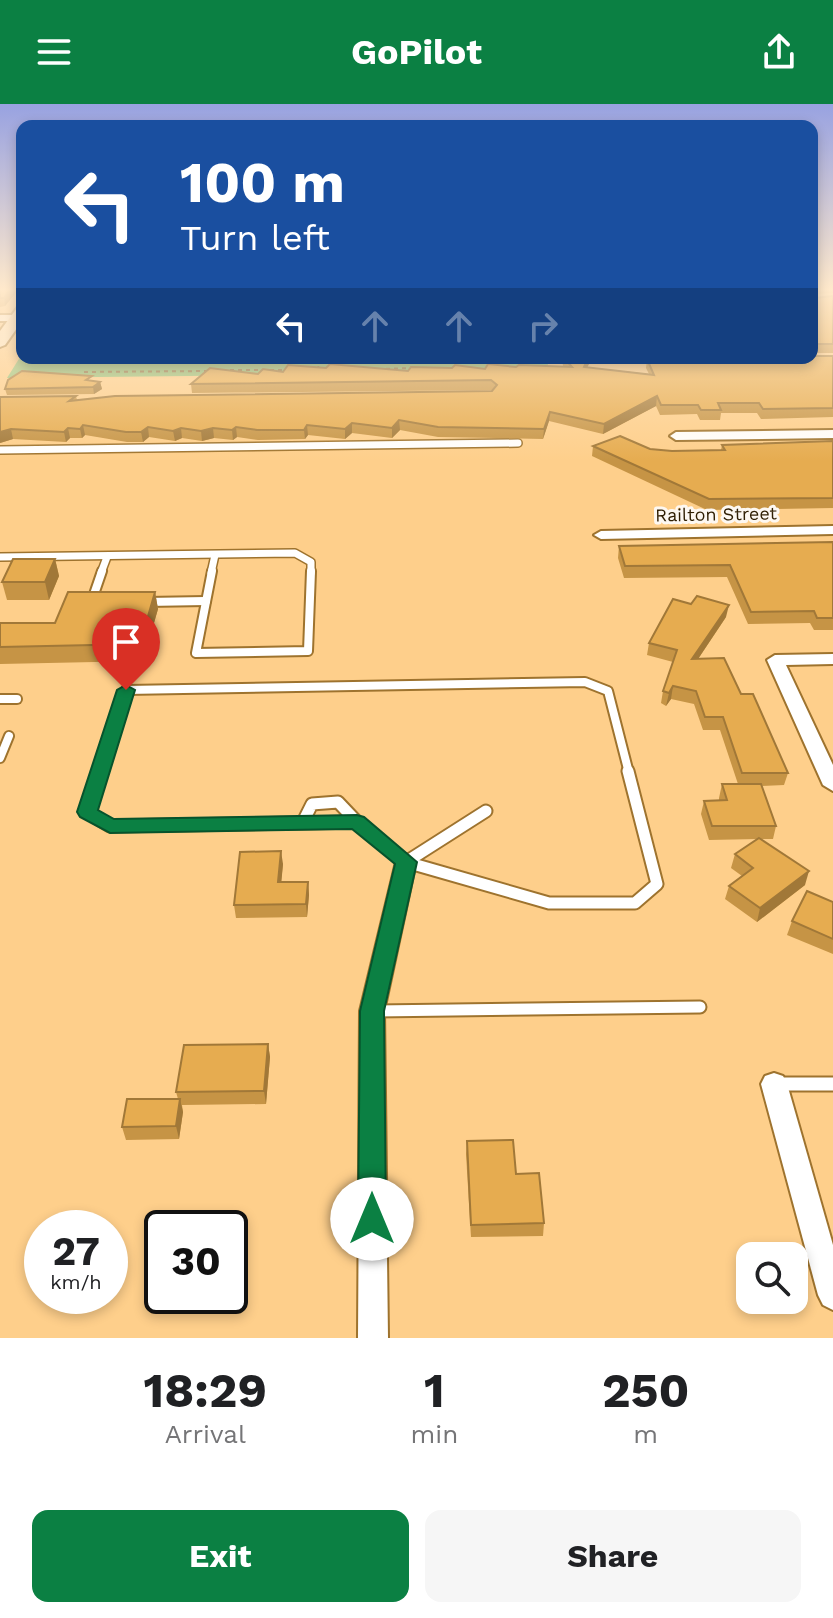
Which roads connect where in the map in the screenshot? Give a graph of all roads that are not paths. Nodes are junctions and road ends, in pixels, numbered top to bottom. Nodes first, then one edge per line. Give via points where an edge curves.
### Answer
1 (833, 434) edge
2 (676, 436) dead end
3 (518, 443) dead end
4 (0, 450) edge
5 (833, 530) edge
6 (601, 535) dead end
7 (215, 555) junction
8 (0, 557) edge
9 (107, 557) junction
10 (206, 601) junction
11 (134, 602) edge
12 (105, 603) edge
13 (833, 659) edge
14 (0, 699) edge
15 (17, 699) dead end
16 (9, 736) dead end
17 (0, 758) edge
18 (833, 785) edge
19 (486, 811) dead end
20 (303, 822) junction
21 (357, 822) junction
22 (406, 862) junction
23 (700, 1007) dead end
24 (372, 1011) junction
25 (774, 1084) joint
26 (833, 1084) edge
27 (833, 1295) edge
28 (373, 1338) edge

1 - 2 street
3 - 4 lane
5 - 6 street, Railton Street
7 - 9 lane
7 - 10 lane
7 - 10 lane via 295,553 311,562 308,651 196,653
8 - 9 lane
9 - 12 lane via 90,603
10 - 11 lane
13 - 18 street via 775,660
14 - 15 lane
16 - 17 lane
19 - 22 lane
20 - 21 lane
20 - 21 lane via 312,804 338,802
20 - 22 lane via 110,826 87,812 126,690 585,682 608,691 657,884 635,903 549,903
21 - 22 lane
22 - 24 street
23 - 24 lane
24 - 28 street
25 - 26 lane
25 - 27 street

